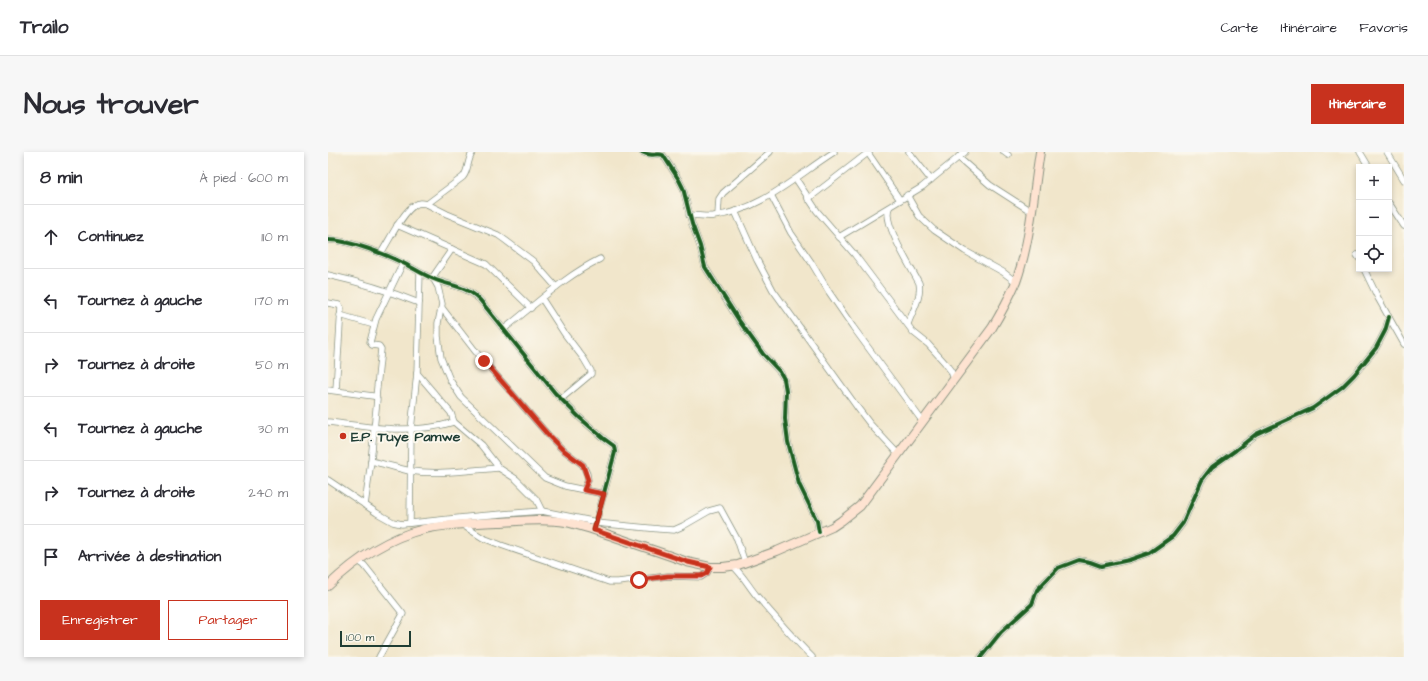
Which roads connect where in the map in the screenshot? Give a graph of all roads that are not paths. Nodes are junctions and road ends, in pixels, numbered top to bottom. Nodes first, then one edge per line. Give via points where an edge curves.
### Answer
1 (473, 152) edge
2 (642, 152) edge
3 (770, 152) edge
4 (834, 152) edge
5 (869, 152) edge
6 (909, 152) edge
7 (965, 152) edge
8 (1040, 152) edge
9 (1360, 152) edge
10 (1387, 152) edge
11 (958, 157) junction
12 (1367, 164) edge
13 (796, 179) junction
14 (930, 180) junction
15 (1404, 180) edge
16 (771, 195) junction
17 (907, 196) junction
18 (808, 198) junction
19 (900, 200) junction
20 (427, 204) junction
21 (1392, 207) edge
22 (889, 208) junction
23 (735, 211) junction
24 (1032, 212) junction
25 (689, 215) junction
26 (718, 215) junction
27 (397, 225) junction
28 (1404, 226) edge
29 (839, 237) junction
30 (328, 240) edge
31 (452, 249) junction
32 (381, 253) junction
33 (600, 259) dead end
34 (402, 263) junction
35 (1366, 272) edge
36 (420, 273) junction
37 (328, 275) edge
38 (433, 279) junction
39 (1016, 282) junction
40 (556, 287) junction
41 (390, 291) junction
42 (542, 299) junction
43 (328, 303) edge
44 (419, 303) junction
45 (442, 308) junction
46 (531, 308) junction
47 (340, 315) junction
48 (1389, 318) junction
49 (908, 324) junction
50 (374, 325) junction
51 (504, 329) junction
52 (1404, 344) edge
53 (417, 373) junction
54 (954, 379) junction
55 (328, 390) edge
56 (336, 390) junction
57 (376, 397) junction
58 (561, 400) junction
59 (328, 422) edge
60 (454, 422) junction
61 (923, 422) junction
62 (374, 428) junction
63 (411, 430) junction
64 (898, 454) junction
65 (371, 461) junction
66 (499, 468) junction
67 (411, 471) junction
68 (328, 480) edge
69 (584, 490) junction
70 (604, 494) junction
71 (365, 505) junction
72 (542, 511) junction
73 (478, 520) junction
74 (410, 523) junction
75 (461, 524) junction
76 (596, 525) junction
77 (819, 532) junction
78 (358, 560) junction
79 (745, 563) junction
80 (733, 566) junction
81 (710, 567) junction
82 (328, 586) edge
83 (379, 657) edge
84 (812, 657) edge
85 (980, 657) edge

1 - 20 street via 466,174
2 - 25 street via 649,156 660,154 664,157 683,188
3 - 26 street via 723,193 719,199
4 - 13 street
5 - 18 street
5 - 19 street
6 - 14 street
7 - 11 street
8 - 24 main road
9 - 12 street
10 - 15 street
11 - 14 street
11 - 24 street via 990,185
13 - 16 street
13 - 18 street
14 - 17 street
16 - 23 street
16 - 61 street via 791,233 829,292
17 - 19 street
17 - 39 street via 919,216 934,230
18 - 29 street
19 - 22 street
20 - 27 street via 416,204 410,208
20 - 40 street via 498,235 533,261
21 - 28 street
22 - 29 street
22 - 49 street via 888,216 895,238 920,288
23 - 26 street
23 - 64 street via 773,290 857,407
24 - 39 main road via 1025,252
25 - 26 street
25 - 77 street via 705,267 740,322 784,379 784,419 788,442 799,484 817,521
27 - 31 street
27 - 32 street
29 - 49 street
30 - 32 street
31 - 38 street
31 - 46 street via 486,264
32 - 34 street
33 - 40 street
34 - 36 street
34 - 41 street
35 - 48 street
36 - 38 street
36 - 44 street
37 - 41 street
38 - 45 street
38 - 51 street via 475,294
39 - 54 main road via 992,328
40 - 42 street
41 - 44 street
41 - 50 street
42 - 46 street
42 - 58 street via 591,371 591,374
43 - 47 street via 341,306
44 - 53 street
45 - 69 street via 544,431 583,465 588,480
45 - 69 street via 438,323 441,358 450,380 461,397 545,478
46 - 51 street
47 - 50 street
47 - 56 street
48 - 52 street
48 - 85 street via 1380,342 1350,380 1318,405 1256,434 1208,471 1196,491 1183,523 1173,536 1149,553 1129,560 1101,566 1079,560 1058,568 1037,590 1029,607 1001,632
49 - 54 street via 945,363
50 - 57 street via 370,344 381,349
51 - 58 street
53 - 60 street via 451,413
53 - 63 street
54 - 61 main road
55 - 56 street
56 - 57 street
57 - 62 street
58 - 70 street via 614,446 615,452
59 - 62 street
60 - 63 street
60 - 66 street via 481,445
61 - 64 main road
62 - 63 street
62 - 65 street
63 - 67 street
64 - 77 main road via 860,506 842,521
65 - 67 street
65 - 71 street
66 - 67 street
66 - 72 street via 516,479 536,499
67 - 74 street
68 - 71 street
69 - 70 street
70 - 76 street
71 - 74 street via 393,522
72 - 73 street
72 - 76 street
73 - 74 street
73 - 75 main road
73 - 76 main road via 550,520
75 - 78 main road via 410,533
75 - 81 street via 483,538 610,582 668,576 701,576 707,573
76 - 79 street via 674,530 709,511 720,508 737,539
76 - 81 main road via 688,562
77 - 79 main road
78 - 82 main road
78 - 83 street via 404,614
79 - 80 main road
80 - 81 main road
80 - 84 street

